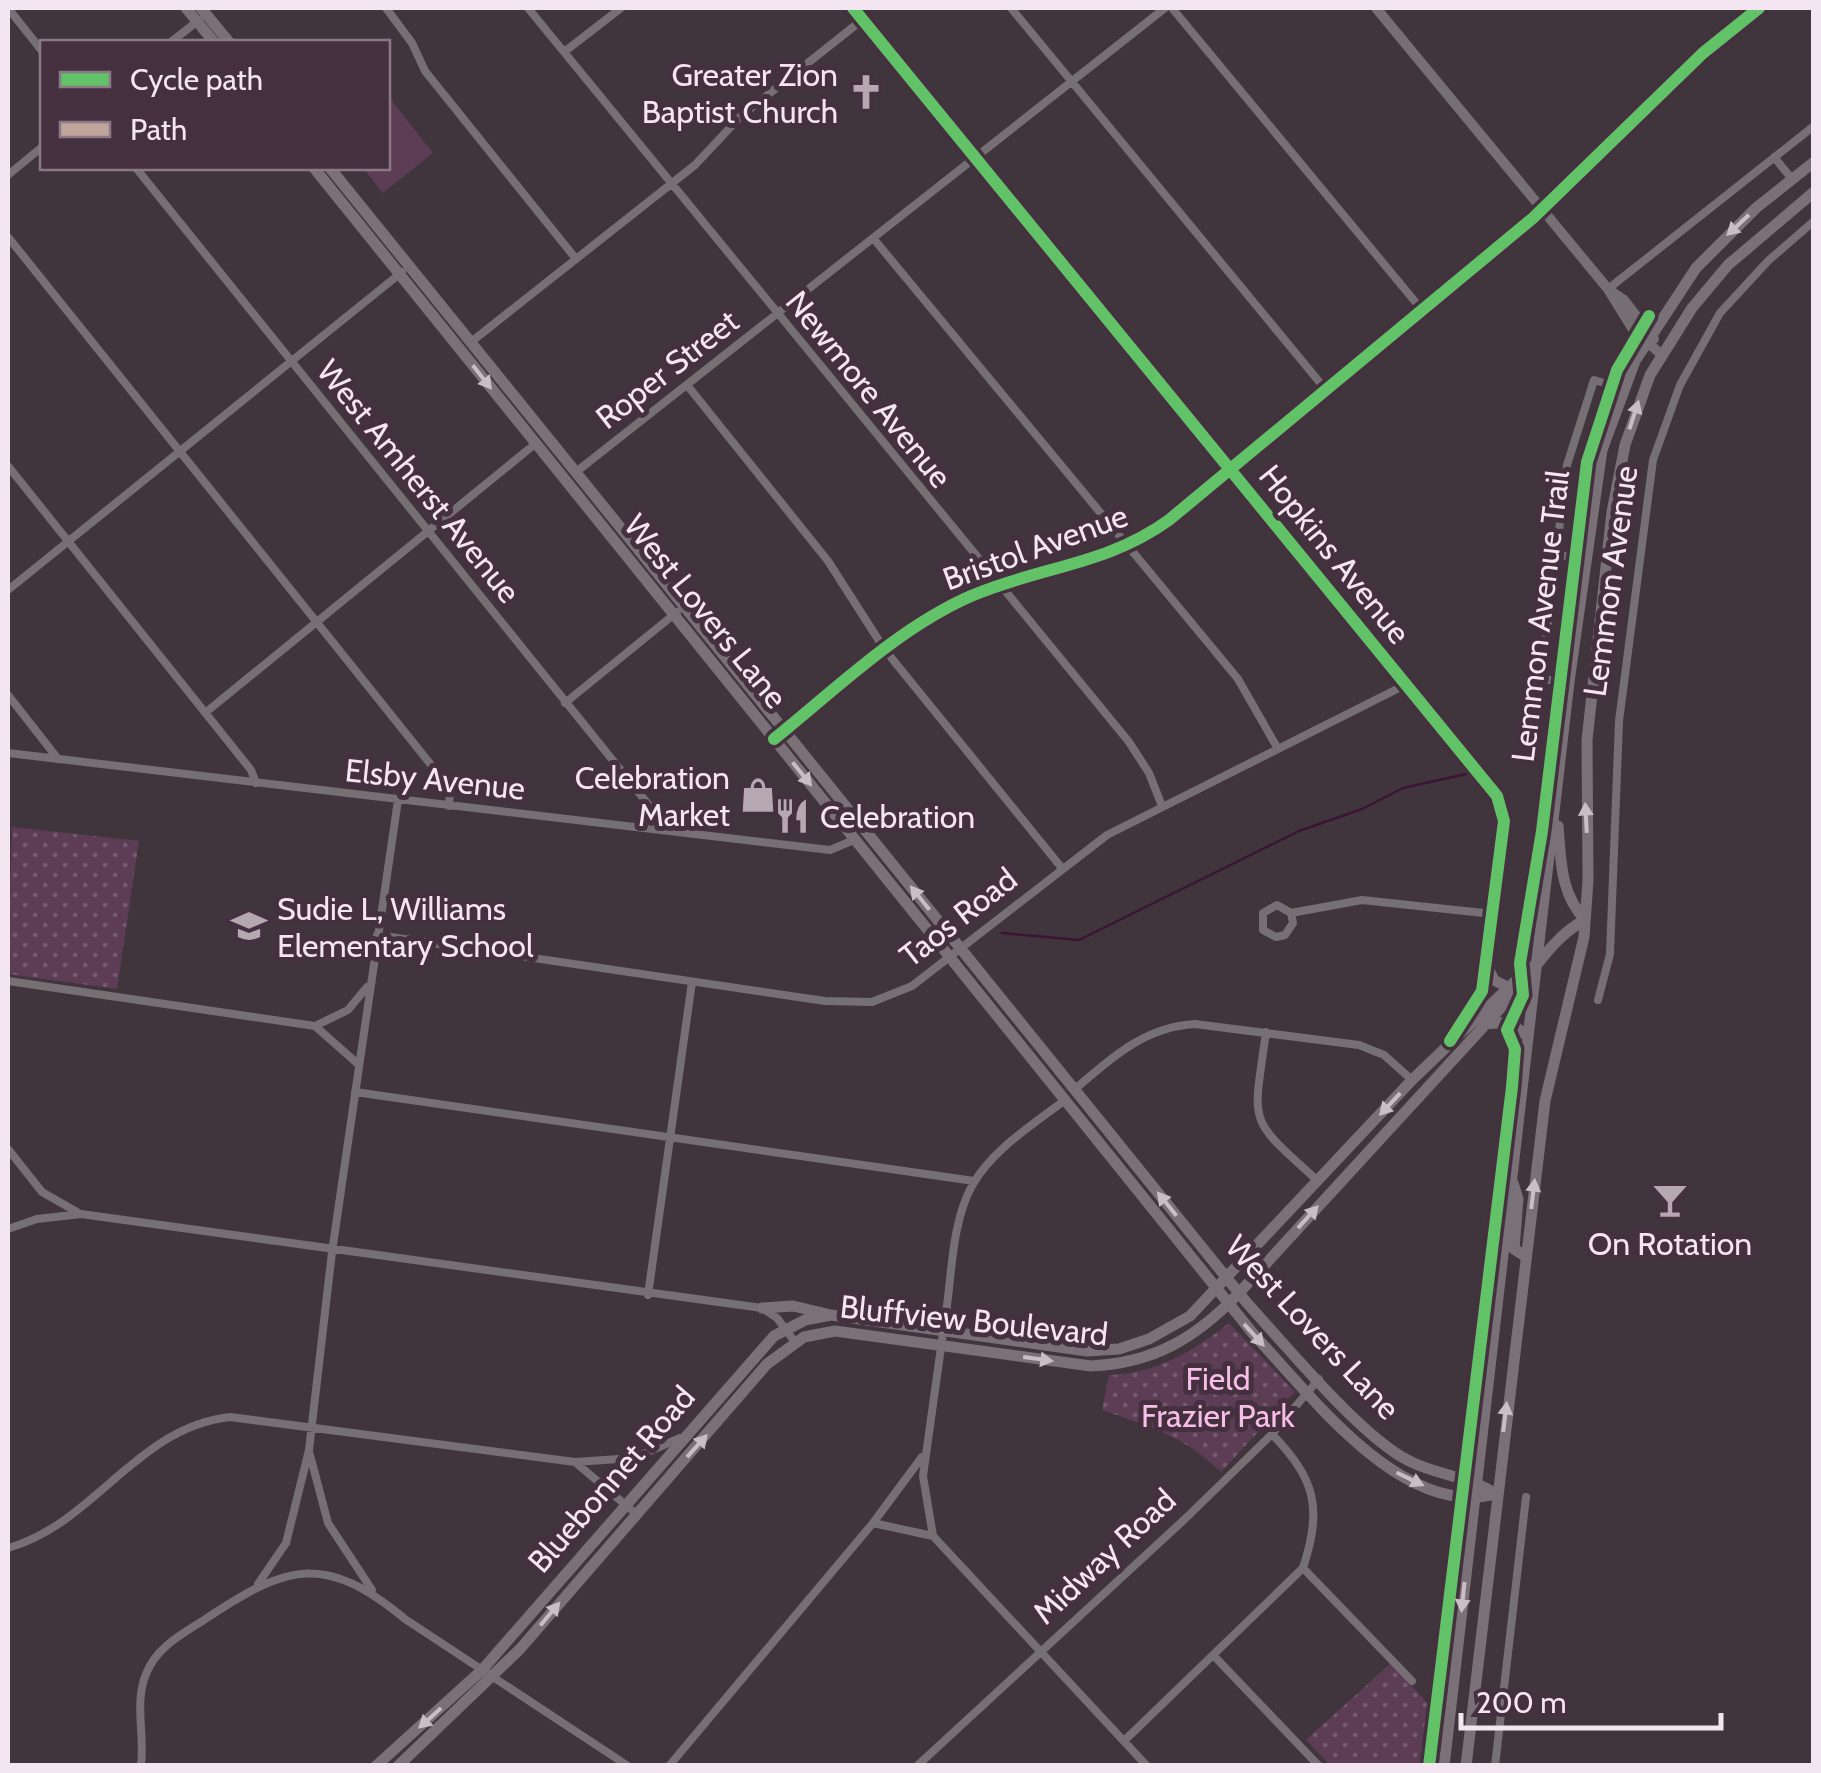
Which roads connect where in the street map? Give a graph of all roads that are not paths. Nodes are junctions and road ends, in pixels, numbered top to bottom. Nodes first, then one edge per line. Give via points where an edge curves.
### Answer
1 (8, 8) edge
2 (186, 8) edge
3 (386, 8) edge
4 (528, 8) edge
5 (621, 8) edge
6 (853, 8) edge
7 (1012, 8) edge
8 (1168, 8) edge
9 (1376, 8) edge
10 (1758, 8) edge
11 (202, 14) edge
12 (862, 20) junction
13 (173, 40) edge
14 (213, 40) edge
15 (228, 40) edge
16 (40, 48) edge
17 (564, 52) junction
18 (1071, 83) junction
19 (1814, 126) edge
20 (40, 148) edge
21 (1774, 157) junction
22 (973, 159) junction
23 (1814, 162) edge
24 (138, 170) edge
25 (316, 170) edge
26 (331, 170) edge
27 (8, 175) edge
28 (1792, 180) junction
29 (672, 185) junction
30 (1814, 192) edge
31 (1542, 209) junction
32 (358, 212) junction
33 (1814, 222) edge
34 (8, 237) edge
35 (873, 238) junction
36 (576, 259) junction
37 (404, 269) junction
38 (1608, 289) junction
39 (1422, 310) junction
40 (776, 315) junction
41 (1649, 338) junction
42 (466, 346) junction
43 (1662, 355) junction
44 (290, 361) junction
45 (687, 385) junction
46 (1622, 388) junction
47 (1326, 390) junction
48 (546, 436) junction
49 (536, 444) junction
50 (180, 452) junction
51 (8, 466) edge
52 (1230, 469) junction
53 (576, 472) junction
54 (565, 481) junction
55 (428, 532) junction
56 (68, 542) junction
57 (1128, 547) junction
58 (1555, 554) junction
59 (1585, 558) junction
60 (998, 586) junction
61 (8, 590) edge
62 (685, 606) junction
63 (674, 615) junction
64 (316, 622) junction
65 (885, 650) junction
66 (1569, 682) junction
67 (1406, 684) junction
68 (1593, 684) junction
69 (8, 695) edge
70 (565, 703) junction
71 (206, 713) junction
72 (779, 735) junction
73 (1278, 749) junction
74 (8, 753) edge
75 (58, 759) junction
76 (256, 783) junction
77 (398, 800) junction
78 (1557, 800) junction
79 (449, 806) junction
80 (1162, 806) junction
81 (658, 829) junction
82 (866, 831) junction
83 (854, 840) junction
84 (1061, 867) junction
85 (1291, 914) junction
86 (1492, 914) junction
87 (1585, 920) junction
88 (376, 936) junction
89 (955, 953) junction
90 (1485, 962) junction
91 (1535, 964) junction
92 (372, 974) junction
93 (8, 981) edge
94 (692, 982) junction
95 (1507, 986) junction
96 (1598, 1000) dead end
97 (1485, 1024) junction
98 (314, 1026) junction
99 (1266, 1032) junction
100 (1528, 1036) junction
101 (1450, 1041) junction
102 (358, 1064) junction
103 (1412, 1080) junction
104 (1423, 1091) junction
105 (355, 1092) junction
106 (1069, 1095) junction
107 (670, 1138) junction
108 (8, 1148) edge
109 (1512, 1179) junction
110 (974, 1182) junction
111 (1318, 1182) junction
112 (1330, 1192) junction
113 (81, 1214) junction
114 (8, 1229) edge
115 (332, 1252) junction
116 (1524, 1256) junction
117 (1228, 1279) junction
118 (1499, 1289) junction
119 (1521, 1290) junction
120 (1217, 1291) junction
121 (1240, 1293) junction
122 (648, 1295) junction
123 (1228, 1305) junction
124 (762, 1308) junction
125 (831, 1315) junction
126 (785, 1329) junction
127 (943, 1333) junction
128 (795, 1342) junction
129 (1320, 1379) junction
130 (1310, 1394) junction
131 (310, 1426) junction
132 (688, 1434) junction
133 (1272, 1434) junction
134 (926, 1448) junction
135 (309, 1450) junction
136 (575, 1462) junction
137 (612, 1462) junction
138 (598, 1480) junction
139 (1478, 1482) junction
140 (1496, 1494) junction
141 (1526, 1497) dead end
142 (1474, 1500) junction
143 (624, 1503) junction
144 (635, 1513) junction
145 (874, 1523) junction
146 (933, 1536) junction
147 (8, 1548) edge
148 (1303, 1568) junction
149 (258, 1584) junction
150 (374, 1593) junction
151 (1040, 1653) junction
152 (1215, 1656) junction
153 (482, 1670) junction
154 (494, 1677) junction
155 (1412, 1681) dead end
156 (1124, 1741) junction
157 (1141, 1764) edge
158 (142, 1766) edge
159 (376, 1766) edge
160 (398, 1766) edge
161 (628, 1766) edge
162 (669, 1766) edge
163 (918, 1766) edge
164 (1319, 1766) edge
165 (1444, 1766) edge
166 (1466, 1766) edge
167 (1495, 1766) edge

1 - 16 street
2 - 11 main road
3 - 36 street via 425,71
4 - 17 street, Newmore Avenue
5 - 17 street
6 - 12 street, Hopkins Avenue
7 - 18 street
8 - 18 street, Roper Street
8 - 39 street
9 - 31 street
10 - 31 street, Bristol Avenue
11 - 13 street
11 - 14 main road
11 - 15 main road
12 - 22 street, Hopkins Avenue
12 - 29 street via 740,116
17 - 29 street, Newmore Avenue
18 - 22 street, Roper Street
18 - 47 street
19 - 21 street
20 - 27 street
21 - 28 street
21 - 38 street
22 - 35 street, Roper Street
22 - 52 street, Hopkins Avenue
23 - 28 main road, Lemmon Avenue
24 - 44 street, West Amherst Avenue
25 - 32 main road, West Lovers Lane
26 - 32 main road, West Lovers Lane
28 -> 41 main road, Lemmon Avenue via 1714,248
29 - 36 street
29 - 40 street, Newmore Avenue
30 - 43 main road, Lemmon Avenue via 1716,278
31 - 38 street
31 - 39 street, Bristol Avenue
32 - 37 main road, West Lovers Lane
33 - 96 street, Lemmon Avenue via 1720,313 1680,385 1653,460 1618,721 1610,954
34 - 50 street
35 - 40 street, Roper Street
35 - 57 street
36 - 42 street
37 - 42 main road, West Lovers Lane
37 - 44 street
38 - 41 street via 1624,300
39 - 47 street, Bristol Avenue
40 - 45 street, Roper Street
40 - 60 street, Newmore Avenue
41 - 43 street
41 - 46 main road, Lemmon Avenue
42 - 48 main road, West Lovers Lane
42 -> 49 main road, West Lovers Lane
68 -> 43 main road, Lemmon Avenue via 1618,480 1642,392
44 - 50 street
44 - 55 street, West Amherst Avenue
45 - 53 street, Roper Street
45 - 65 street via 828,562
46 - 58 street via 1594,380 1567,465
46 - 59 main road, Lemmon Avenue via 1595,478
47 - 52 street, Bristol Avenue
48 - 49 main road
48 - 53 main road, West Lovers Lane
49 - 54 main road, West Lovers Lane
49 - 55 street
50 - 56 street
50 - 64 street
51 - 56 street
52 - 57 street, Bristol Avenue
52 - 67 street, Hopkins Avenue
53 - 54 main road
53 - 62 main road, West Lovers Lane
54 - 63 main road, West Lovers Lane
55 - 64 street
55 - 70 street, West Amherst Avenue
56 - 61 street
56 - 71 street
57 - 60 street, Bristol Avenue
57 - 73 street via 1238,680
58 - 59 street
58 - 66 street via 1541,679
59 - 66 main road, Lemmon Avenue
60 - 65 street, Bristol Avenue via 938,612
60 - 80 street, Newmore Avenue via 1129,742
62 - 63 street
62 - 72 main road, West Lovers Lane
63 - 70 street
63 - 72 main road, West Lovers Lane
64 - 71 street
64 - 79 street via 444,780
65 - 72 street, Bristol Avenue
65 - 84 street
66 - 68 main road
66 - 78 main road, Lemmon Avenue
67 - 73 street, Taos Road
67 - 86 street, Hopkins Avenue via 1502,804
87 -> 68 main road, Lemmon Avenue via 1584,778
69 - 75 street
70 - 81 street, West Amherst Avenue via 652,809
71 - 76 street
72 - 82 main road, West Lovers Lane
72 -> 83 main road, West Lovers Lane
73 - 80 street, Taos Road
74 - 75 street, Elsby Avenue
75 - 76 street, Elsby Avenue
76 - 77 street, Elsby Avenue
77 - 79 street, Elsby Avenue
77 - 88 street
78 - 87 main road via 1562,874
78 - 91 main road, Lemmon Avenue
79 - 81 street, Elsby Avenue
80 - 84 street, Taos Road
81 - 83 street, Elsby Avenue via 830,850
82 - 83 main road
89 -> 82 main road, West Lovers Lane
83 - 89 main road, West Lovers Lane
84 - 89 street, Taos Road
85 - 85 street via 1270,906 1261,917 1264,930 1285,935
85 - 86 street via 1362,900
86 - 90 street, Hopkins Avenue
87 - 91 main road, Bluffview Boulevard
116 -> 87 main road, Lemmon Avenue via 1550,1070
88 - 92 street
88 - 94 street, Taos Road
89 - 94 street, Taos Road via 900,994 872,1002
89 - 106 main road, West Lovers Lane
90 - 95 main road via 1494,980
90 - 101 street, Hopkins Avenue via 1479,1000
91 - 95 main road, Bluffview Boulevard
91 - 97 main road, Bluffview Boulevard
91 - 100 main road, Lemmon Avenue
92 - 98 street via 357,1002
92 - 102 street
93 - 98 street
94 - 107 street
95 - 101 main road, Bluffview Boulevard
97 - 100 main road via 1510,1022
97 - 104 main road, Bluffview Boulevard
98 - 102 street
99 - 103 street via 1372,1049
99 - 106 street via 1195,1024 1156,1030
99 - 111 street via 1258,1120
100 - 109 main road, Lemmon Avenue
101 - 103 main road, Bluffview Boulevard
102 - 105 street
103 - 104 main road
103 -> 111 main road, Bluffview Boulevard
104 - 112 main road, Bluffview Boulevard
105 - 107 street
105 - 115 street
106 - 110 street
117 -> 106 main road, West Lovers Lane
106 - 120 main road, West Lovers Lane
107 - 110 street
107 - 122 street
108 - 113 street via 42,1192
109 - 116 main road via 1518,1198 1514,1249
109 - 118 main road, Lemmon Avenue
110 - 127 street via 961,1216
111 - 112 main road
111 - 117 main road, Bluffview Boulevard
121 -> 112 main road, Bluffview Boulevard
113 - 114 street
113 - 115 street
115 - 122 street
115 - 131 street
116 - 119 main road, Lemmon Avenue
117 - 120 main road, Bluffview Boulevard
117 - 121 main road, West Lovers Lane
118 - 119 main road
118 - 139 main road, Lemmon Avenue
140 -> 119 main road, Lemmon Avenue
120 - 123 main road, West Lovers Lane
120 - 127 main road, Bluffview Boulevard via 1168,1330 1120,1348 1087,1351
121 - 123 main road, Bluffview Boulevard
121 - 129 main road, West Lovers Lane
122 - 124 street
127 -> 123 main road, Bluffview Boulevard via 1074,1364 1128,1363 1186,1340
123 -> 130 main road, West Lovers Lane
124 - 125 main road via 793,1306
124 - 126 street, Bluffview Boulevard
125 - 126 main road, Bluffview Boulevard
125 - 127 main road, Bluffview Boulevard
126 - 128 street, Bluffview Boulevard
126 - 132 main road, Bluebonnet Road via 757,1351
127 - 128 main road, Bluffview Boulevard via 835,1332
127 - 134 street
144 -> 128 main road, Bluebonnet Road via 767,1364
129 - 130 street, Midway Road
129 - 139 main road, West Lovers Lane via 1389,1448 1430,1470
130 - 133 street, Midway Road
130 -> 142 main road, West Lovers Lane via 1388,1468
131 - 135 street
131 - 136 street
131 - 147 street via 248,1417 194,1425 154,1445 48,1531
132 - 137 street
132 - 143 main road, Bluebonnet Road
133 - 148 street via 1310,1485
133 - 151 street, Midway Road
134 - 145 street
134 - 146 street via 924,1486
135 - 149 street via 286,1543
135 - 150 street via 328,1522
136 - 137 street
136 - 138 street
137 - 138 street
138 - 143 street
139 - 140 main road, West Lovers Lane
139 - 142 main road, Lemmon Avenue
140 - 142 main road
140 - 166 main road, Lemmon Avenue
141 - 167 street
142 -> 165 main road, Lemmon Avenue
143 - 144 street
143 - 153 main road, Bluebonnet Road
154 -> 144 main road, Bluebonnet Road
145 - 146 street
145 - 162 street
146 - 151 street
148 - 152 street
148 - 155 street
149 - 150 street via 314,1574
149 - 158 street via 152,1660 140,1696
150 - 153 street
151 - 156 street
151 - 163 street, Midway Road
152 - 156 street
152 - 164 street
153 - 154 street
153 -> 159 main road
154 - 160 main road
154 - 161 street
156 - 157 street

